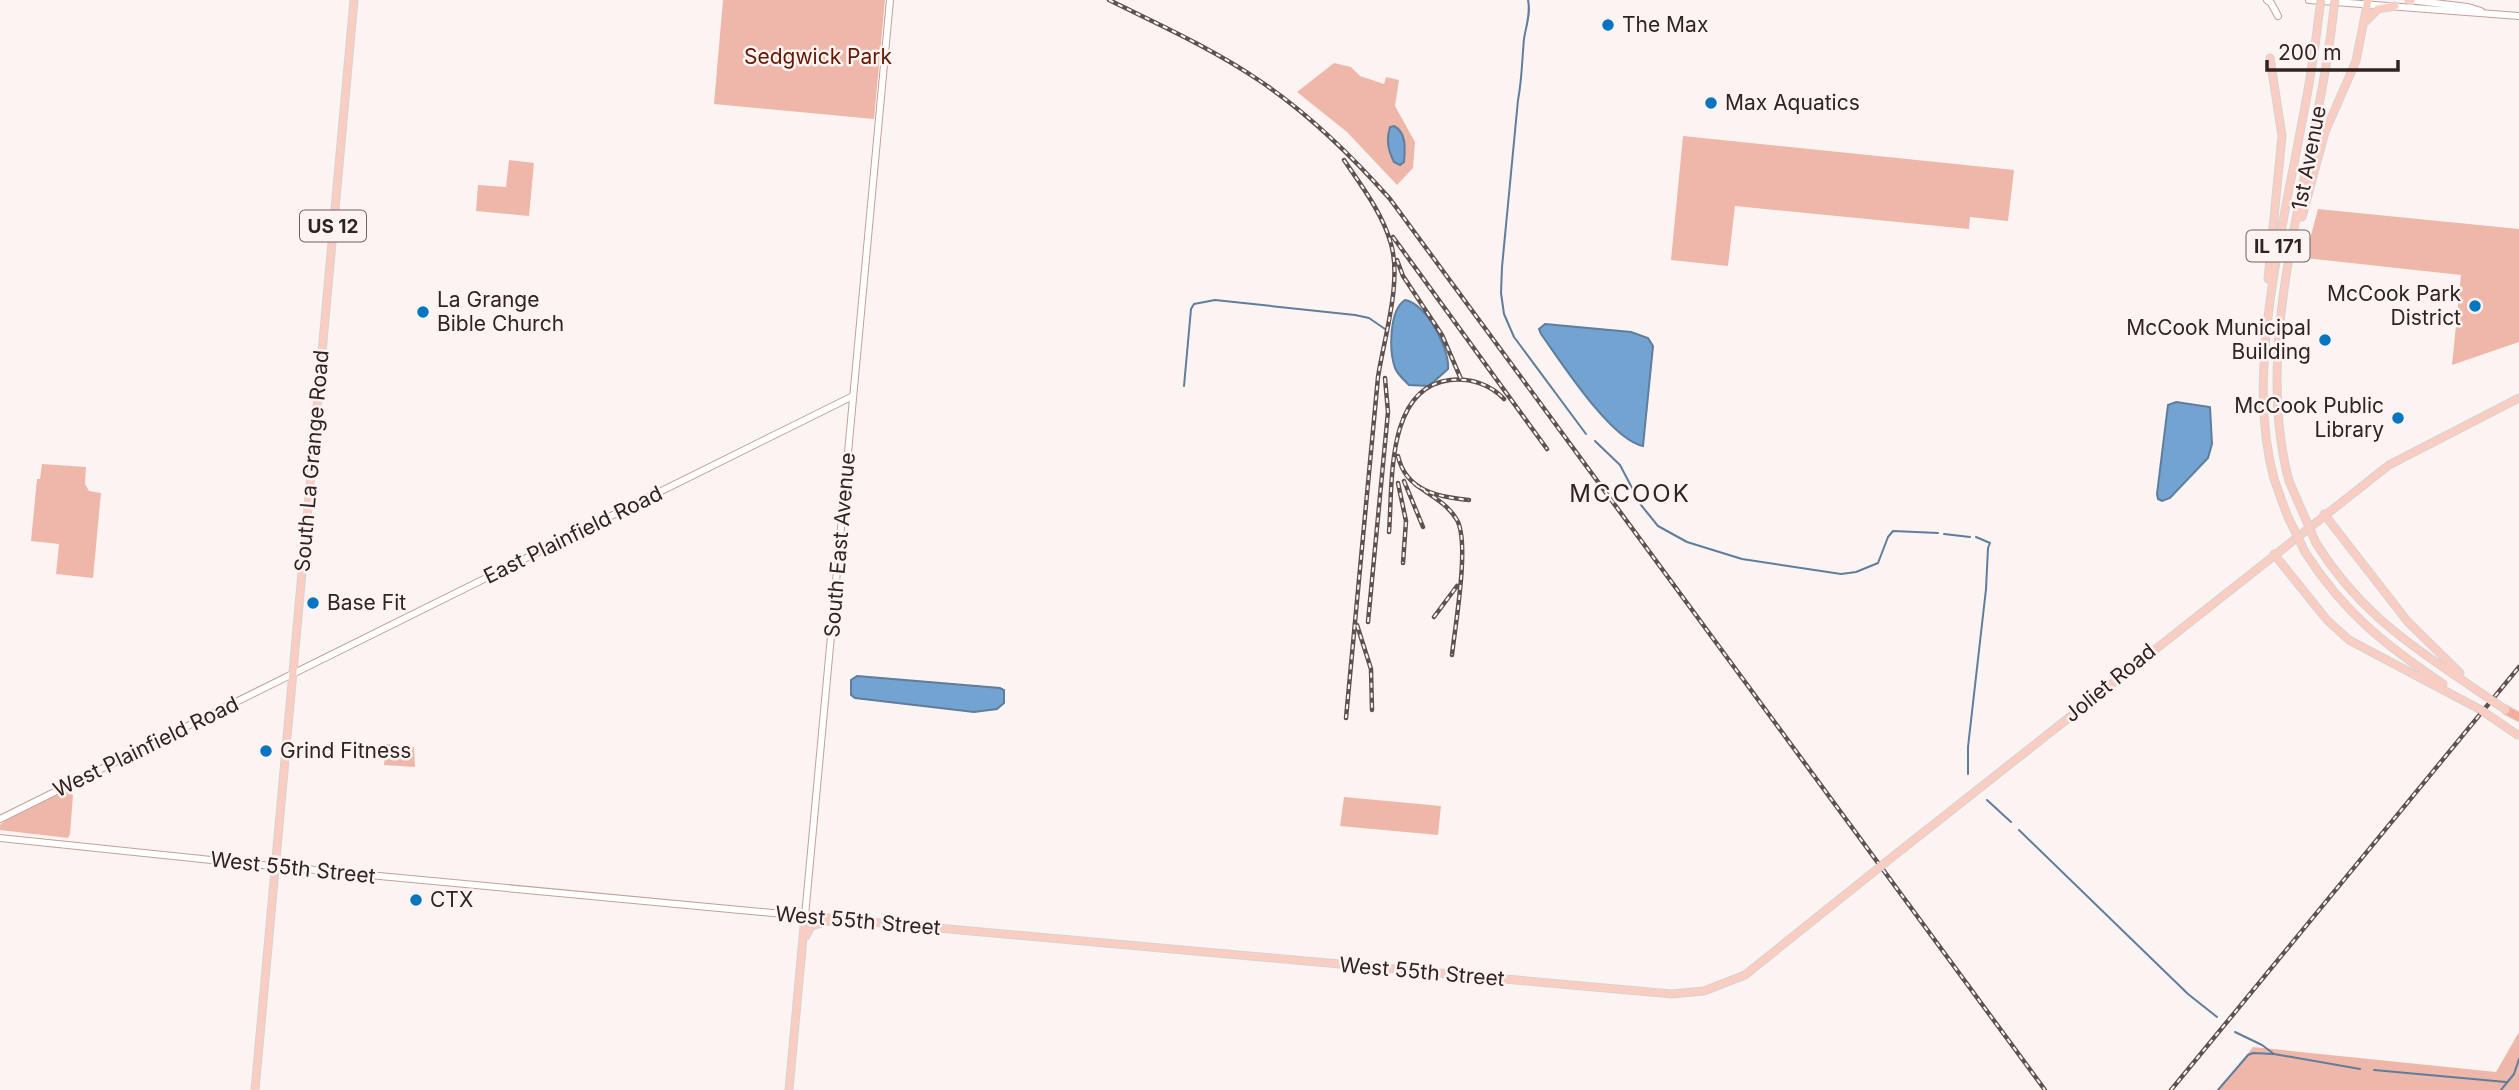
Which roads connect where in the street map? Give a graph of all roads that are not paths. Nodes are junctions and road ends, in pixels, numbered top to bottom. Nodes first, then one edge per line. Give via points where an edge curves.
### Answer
1 (354, 0) edge
2 (890, 0) edge
3 (2267, 0) edge
4 (2309, 0) edge
5 (2321, 0) edge
6 (2335, 0) edge
7 (2409, 0) edge
8 (2367, 2) edge
9 (2395, 6) junction
10 (2486, 13) junction
11 (2278, 16) dead end
12 (2519, 16) edge
13 (2364, 25) junction
14 (2270, 58) dead end
15 (2288, 269) junction
16 (2265, 352) junction
17 (853, 396) junction
18 (2519, 398) edge
19 (2324, 514) junction
20 (2274, 554) junction
21 (292, 675) junction
22 (2458, 675) junction
23 (2444, 687) junction
24 (2506, 710) joint
25 (2519, 718) edge
26 (2519, 736) edge
27 (0, 819) edge
28 (1, 837) edge
29 (276, 867) junction
30 (805, 916) junction
31 (840, 919) junction
32 (801, 961) junction
33 (1715, 988) joint
34 (255, 1090) edge
35 (789, 1090) edge

1 - 21 main road, South La Grange Road / US 12
2 - 17 main road, South East Avenue
3 - 11 main road
4 - 8 main road
5 - 16 main road, 1st Avenue / IL 171, bridge via 2274,271
6 - 15 main road, 1st Avenue / IL 171, bridge
7 - 10 main road
8 - 9 main road
8 - 13 main road
9 - 10 main road
9 - 13 main road via 2374,12
10 - 12 main road
13 - 15 main road via 2356,61 2322,139
14 - 16 main road via 2282,136
15 - 22 main road, 1st Avenue / IL 171, bridge via 2276,403 2289,481 2316,543 2340,578 2400,638
16 - 23 main road, 1st Avenue / IL 171, bridge via 2263,420 2274,479 2305,552 2359,621
17 - 21 main road, East Plainfield Road
17 - 30 main road, South East Avenue
18 - 19 main road, Joliet Road via 2403,456
19 - 20 main road, Joliet Road
19 - 22 main road via 2419,635
20 - 23 main road via 2348,640
20 - 33 main road, Joliet Road, bridge via 1757,967
21 - 27 main road, West Plainfield Road
21 - 29 main road, South La Grange Road / US 12
22 - 24 main road, bridge
23 - 26 main road, bridge
24 - 25 highway
28 - 29 main road, West 55th Street
29 - 30 main road, West 55th Street
29 - 34 main road, South La Grange Road / US 12
30 - 31 main road, West 55th Street
30 - 32 main road, South East Avenue
31 - 32 main road via 811,926
31 - 33 main road, West 55th Street via 1648,993
32 - 35 main road, South East Avenue

